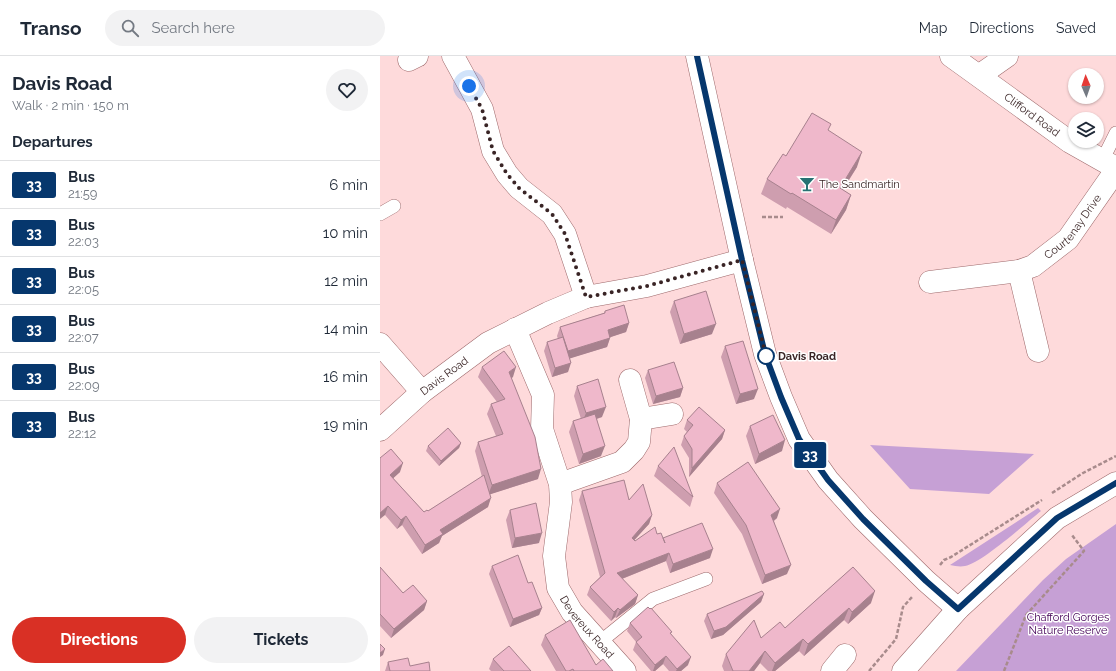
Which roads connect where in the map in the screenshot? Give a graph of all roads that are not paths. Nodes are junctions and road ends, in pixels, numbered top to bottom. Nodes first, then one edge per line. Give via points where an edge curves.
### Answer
1 (453, 56) edge
2 (697, 56) edge
3 (951, 56) edge
4 (1007, 56) edge
5 (980, 75) junction
6 (1116, 133) edge
7 (1111, 166) edge
8 (394, 206) dead end
9 (380, 214) edge
10 (742, 260) junction
11 (1019, 271) junction
12 (930, 282) dead end
13 (586, 297) junction
14 (515, 329) junction
15 (380, 344) edge
16 (1038, 351) dead end
17 (630, 380) dead end
18 (422, 392) junction
19 (672, 414) dead end
20 (641, 419) junction
21 (380, 430) edge
22 (1116, 483) edge
23 (560, 484) junction
24 (706, 579) dead end
25 (958, 609) junction
26 (600, 642) junction
27 (625, 671) edge
28 (903, 671) edge

1 - 13 street via 482,109 493,151 507,174 519,188 552,214 565,234
2 - 10 street
3 - 5 street, Clifford Road
4 - 5 street
5 - 7 street, Clifford Road via 1070,142
6 - 7 lane
7 - 11 street, Courtenay Drive via 1068,239 1033,266
8 - 9 lane
10 - 13 street, Davis Road via 647,286
10 - 25 street via 765,354 799,439 828,480 863,519
11 - 12 street, Courtenay Drive
11 - 16 street
13 - 14 street, Davis Road
14 - 18 street, Davis Road via 488,344
14 - 23 street, Devereux Road via 543,395 542,429
15 - 18 street
17 - 20 street
18 - 21 street, Davis Road
19 - 20 street
20 - 23 street via 639,442 622,462
22 - 25 street via 1057,518
23 - 26 street, Devereux Road via 561,502 554,556 558,588 572,612
24 - 26 lane via 653,599
25 - 28 street
26 - 27 street, Devereux Road

